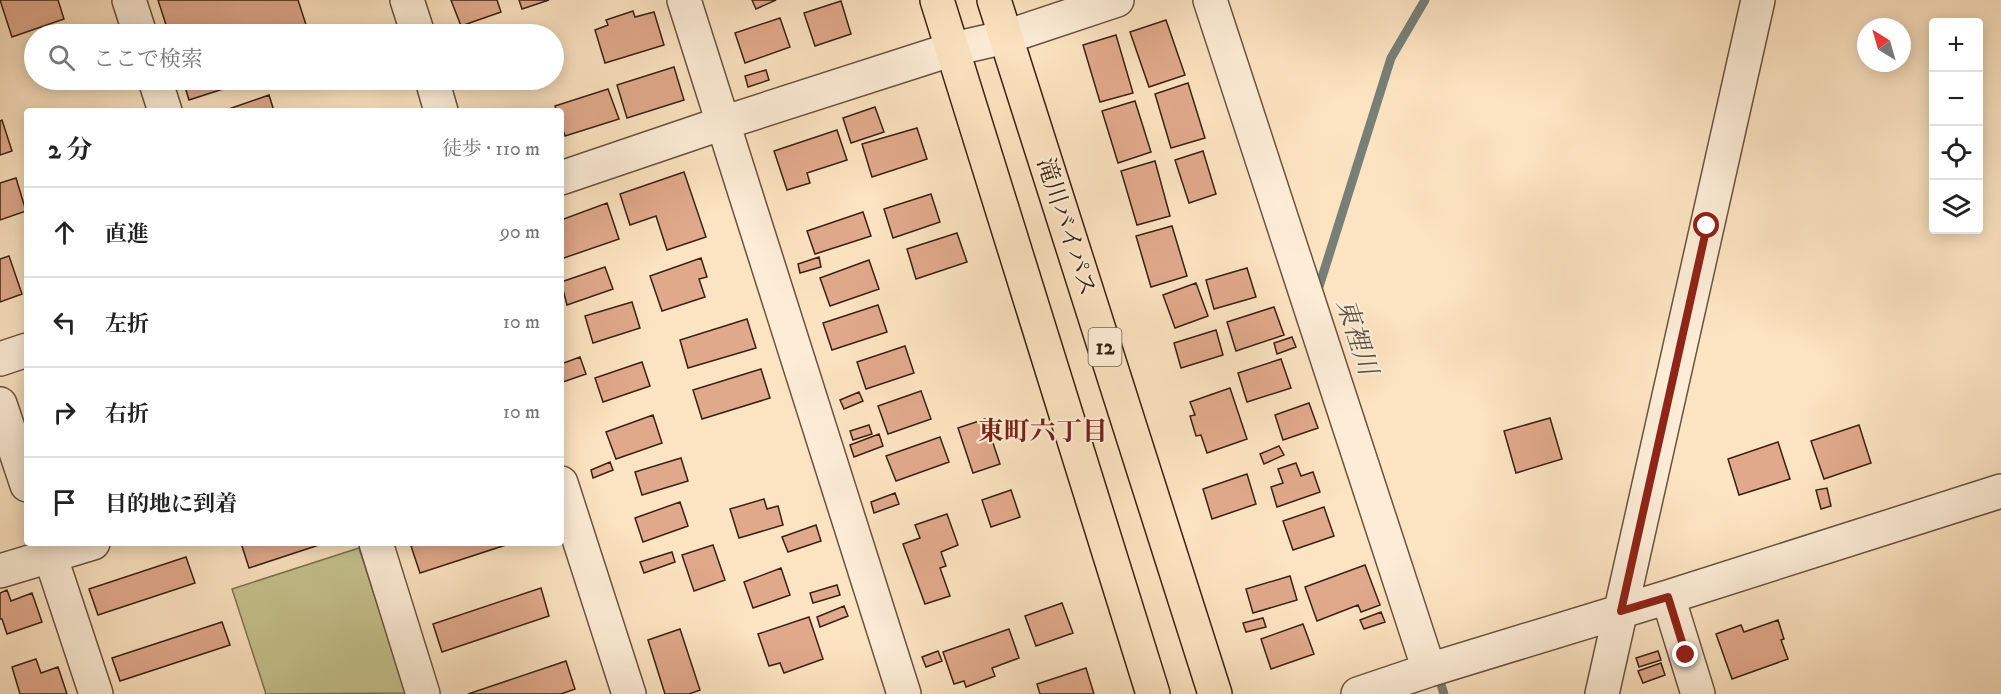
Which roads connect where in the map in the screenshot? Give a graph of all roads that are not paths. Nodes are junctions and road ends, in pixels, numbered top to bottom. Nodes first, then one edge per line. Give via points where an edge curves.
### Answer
1 (129, 0) edge
2 (407, 0) edge
3 (684, 0) edge
4 (937, 0) edge
5 (994, 0) edge
6 (1117, 0) edge
7 (1210, 0) edge
8 (1758, 0) edge
9 (137, 24) edge
10 (415, 24) edge
11 (1006, 37) junction
12 (953, 49) junction
13 (158, 90) edge
14 (435, 90) edge
15 (164, 108) edge
16 (440, 108) edge
17 (723, 123) junction
18 (564, 177) edge
19 (24, 351) edge
20 (0, 359) edge
21 (0, 404) edge
22 (24, 476) edge
23 (2001, 491) edge
24 (564, 492) edge
25 (74, 546) edge
26 (377, 546) edge
27 (49, 550) edge
28 (0, 572) edge
29 (1668, 597) junction
30 (1621, 611) junction
31 (1429, 670) junction
32 (96, 694) edge
33 (423, 694) edge
34 (629, 694) edge
35 (904, 694) edge
36 (1153, 694) edge
37 (1215, 694) edge
38 (1358, 694) edge
39 (1602, 694) edge
40 (1698, 694) edge

1 - 9 street
2 - 10 street
3 - 17 street
4 - 12 highway, 12
5 - 11 highway, 滝川バイパス / 12
6 - 11 street
7 - 31 street
8 - 30 street
11 - 12 street
11 - 37 highway, 滝川バイパス / 12
12 - 17 street
12 - 36 highway, 12
13 - 15 street
14 - 16 street
17 - 18 street
17 - 35 street
19 - 20 street
21 - 22 street
23 - 29 street
24 - 34 street
25 - 27 street
26 - 33 street
27 - 28 street
27 - 32 street
29 - 30 street
29 - 40 street
30 - 31 street
30 - 39 street
31 - 38 street

